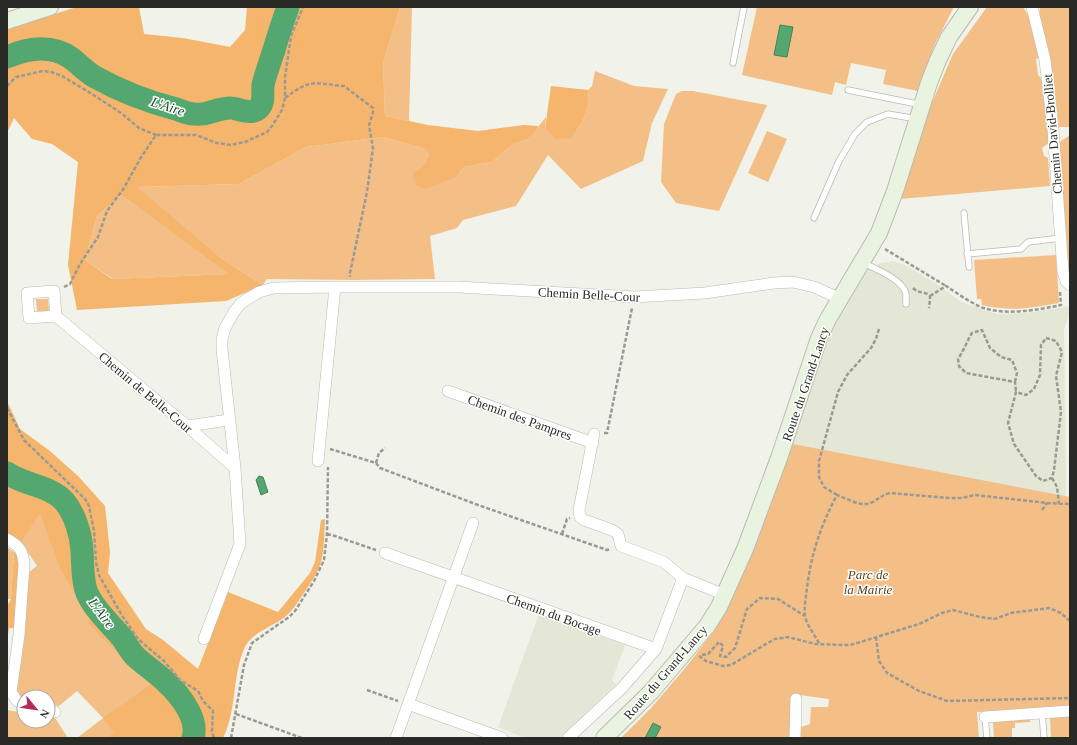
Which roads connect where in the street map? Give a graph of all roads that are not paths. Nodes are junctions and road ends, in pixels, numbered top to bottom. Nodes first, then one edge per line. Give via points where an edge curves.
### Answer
1 (50, 7) edge
2 (744, 7) edge
3 (970, 7) edge
4 (1032, 7) edge
5 (7, 21) edge
6 (733, 63) dead end
7 (848, 90) dead end
8 (920, 112) junction
9 (964, 213) dead end
10 (814, 218) dead end
11 (1061, 238) junction
12 (968, 254) junction
13 (862, 262) junction
14 (969, 267) dead end
15 (1068, 283) edge
16 (334, 287) junction
17 (839, 298) junction
18 (906, 304) dead end
19 (56, 316) junction
20 (448, 391) dead end
21 (229, 420) junction
22 (187, 426) junction
23 (318, 461) dead end
24 (235, 468) junction
25 (473, 523) dead end
26 (7, 539) edge
27 (385, 553) road end
28 (453, 578) junction
29 (682, 578) junction
30 (725, 595) junction
31 (204, 639) dead end
32 (656, 650) junction
33 (796, 699) dead end
34 (16, 700) edge
35 (408, 704) junction
36 (1070, 711) edge
37 (1042, 712) junction
38 (985, 717) joint
39 (396, 738) edge
40 (502, 738) edge
41 (568, 738) edge
42 (604, 738) edge
43 (795, 738) edge
44 (986, 738) edge
45 (1044, 738) edge

1 - 5 street
2 - 6 lane
3 - 8 street, Route du Grand-Lancy via 949,37 938,60
4 - 11 street, Chemin David-Brolliet via 1045,60
7 - 8 lane
8 - 10 lane via 888,114 867,122 855,134 839,161
8 - 13 street, Route du Grand-Lancy via 880,240
9 - 12 lane
11 - 12 lane via 1028,242 1021,249
11 - 15 street, Chemin David-Brolliet via 1063,272
12 - 14 lane
13 - 17 street, Route du Grand-Lancy
13 - 18 lane via 902,285 906,293
16 - 17 street, Chemin Belle-Cour via 459,287 634,298 704,293 793,282 814,286
16 - 21 street via 274,288 259,292 234,312 222,339
16 - 23 street
17 - 30 street, Route du Grand-Lancy via 819,338 780,458
19 - 19 street via 54,291 28,293 29,318
19 - 22 street, Chemin de Belle-Cour
20 - 29 street, Chemin des Pampres via 594,438 579,510 580,516 584,520 612,530 618,534 621,546 664,562
21 - 22 street
21 - 24 street
22 - 24 street, Chemin de Belle-Cour
24 - 31 street via 240,544
25 - 28 street
26 - 34 street via 19,547 24,560 19,635 11,692
27 - 28 street, Chemin du Bocage
28 - 32 street, Chemin du Bocage
28 - 35 street
29 - 30 street
29 - 32 street
30 - 42 street, Route du Grand-Lancy via 707,626 685,653 629,716
32 - 41 street via 622,688
33 - 43 street
35 - 39 street
35 - 40 street
36 - 37 street
37 - 38 street
37 - 45 lane
38 - 44 lane

